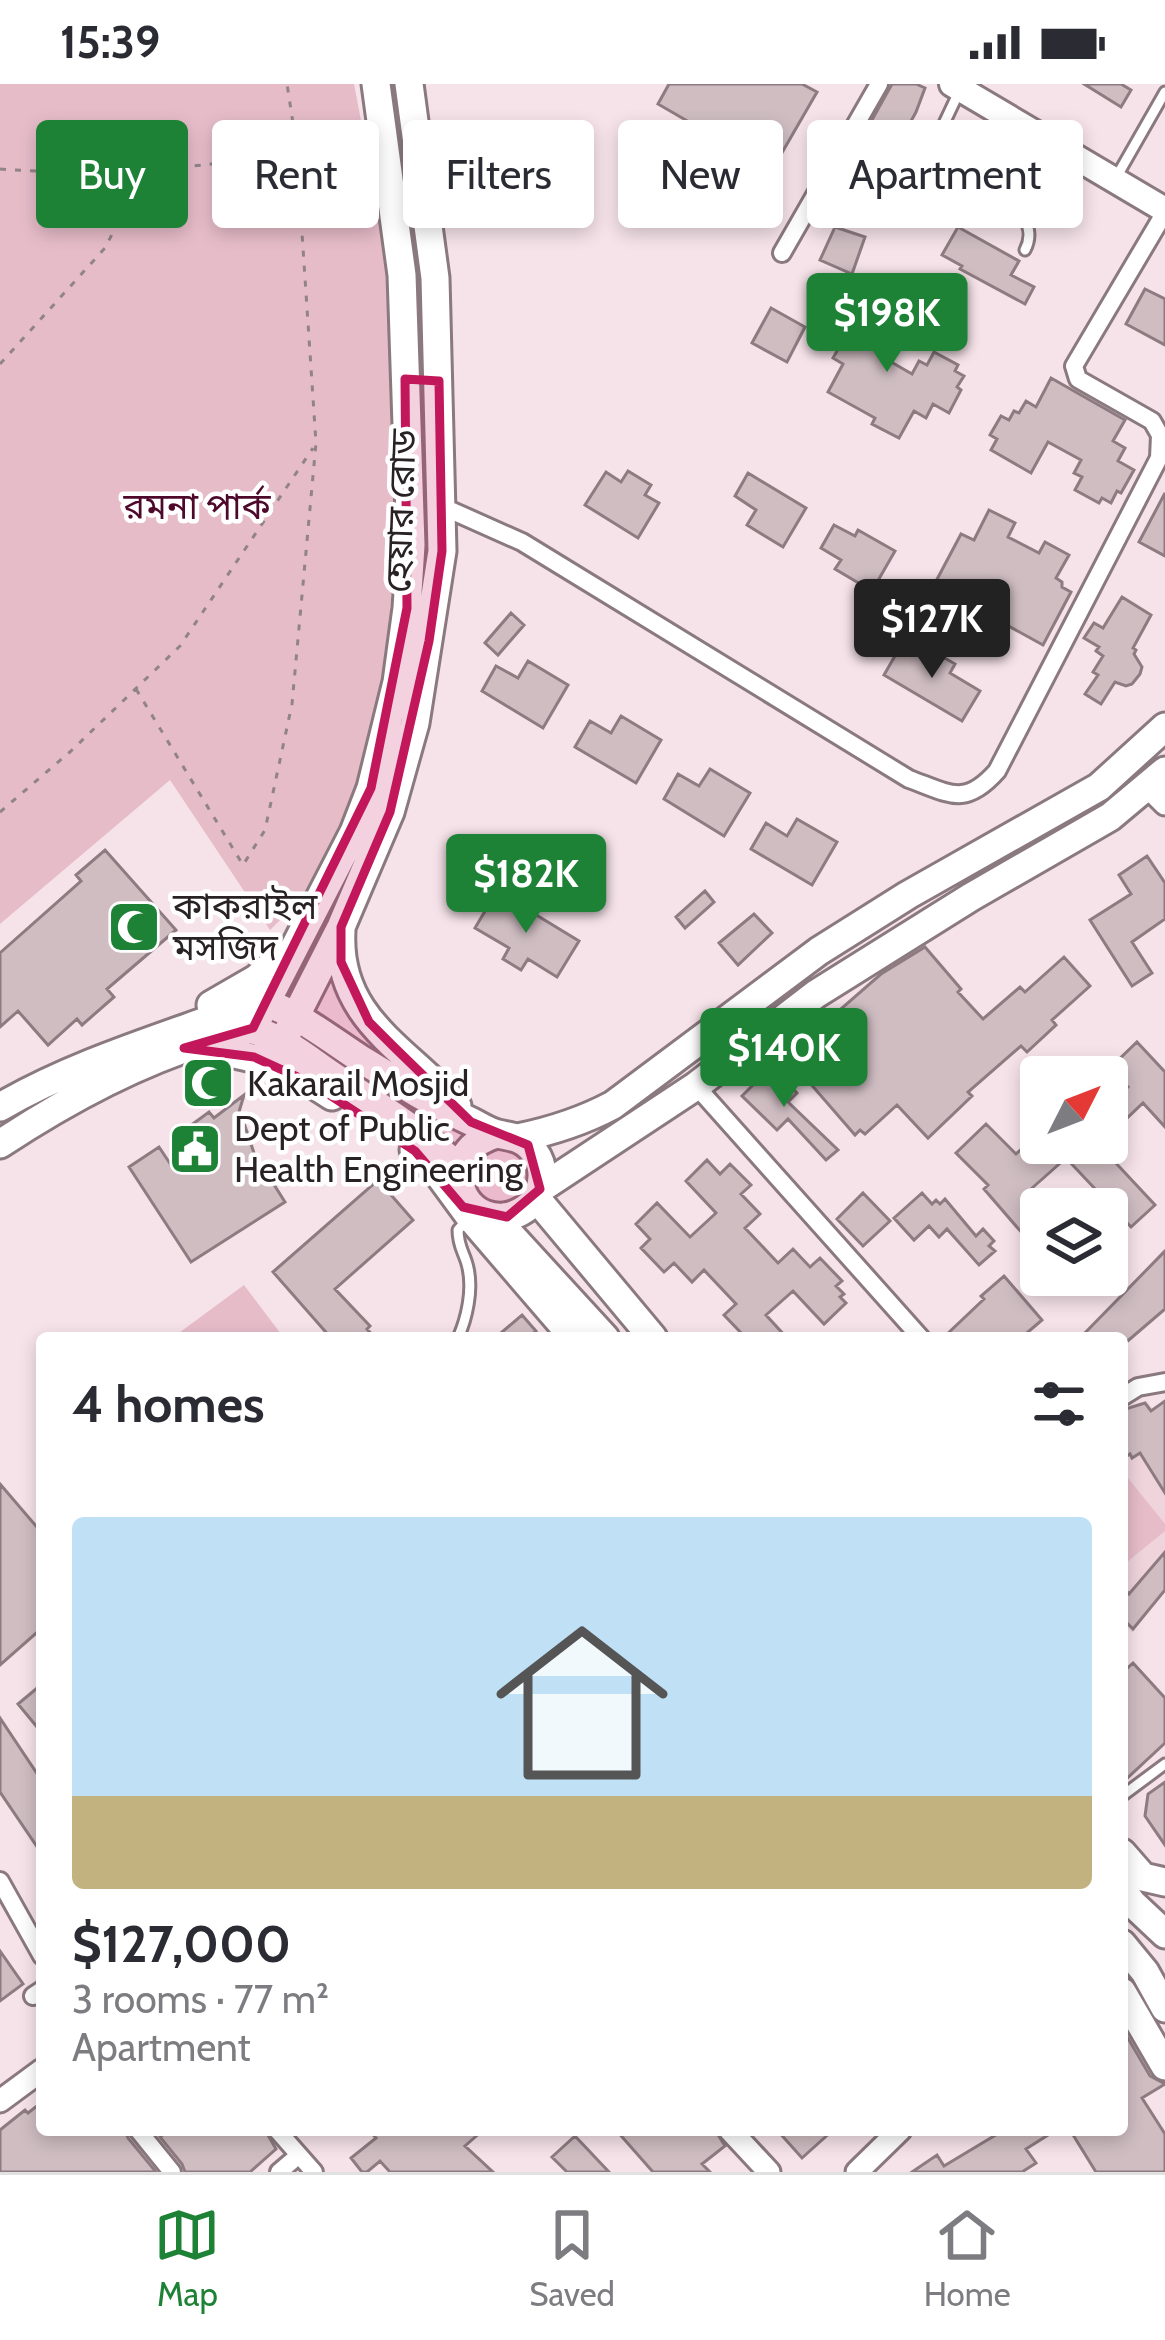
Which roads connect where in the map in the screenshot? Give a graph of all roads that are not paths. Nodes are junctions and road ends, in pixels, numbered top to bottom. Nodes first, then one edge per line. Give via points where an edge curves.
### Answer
1 (376, 84) edge
2 (409, 84) edge
3 (879, 84) edge
4 (956, 87) edge
5 (1165, 92) edge
6 (1114, 180) junction
7 (1165, 211) edge
8 (1025, 250) dead end
9 (782, 253) dead end
10 (406, 379) junction
11 (439, 381) junction
12 (441, 506) junction
13 (1165, 727) edge
14 (1159, 788) edge
15 (341, 927) junction
16 (301, 934) junction
17 (266, 1003) junction
18 (296, 1018) junction
19 (252, 1030) junction
20 (146, 1040) junction
21 (282, 1043) junction
22 (184, 1048) junction
23 (696, 1086) junction
24 (0, 1107) edge
25 (632, 1130) junction
26 (496, 1131) junction
27 (0, 1144) edge
28 (538, 1194) junction
29 (469, 1197) junction
30 (569, 1239) junction
31 (460, 1332) edge
32 (570, 1332) edge
33 (599, 1332) edge
34 (648, 1332) edge
35 (916, 1332) edge
36 (1165, 1382) edge
37 (1128, 1393) edge
38 (1165, 1764) edge
39 (1128, 1792) edge
40 (1128, 1860) edge
41 (0, 1881) edge
42 (1165, 1882) edge
43 (1128, 1900) edge
44 (1128, 1903) edge
45 (1165, 1904) edge
46 (1165, 1935) edge
47 (36, 1945) edge
48 (1128, 1947) edge
49 (1128, 1953) edge
50 (1128, 2002) edge
51 (1165, 2008) edge
52 (1165, 2066) edge
53 (36, 2075) edge
54 (0, 2102) edge
55 (143, 2136) edge
56 (283, 2136) edge
57 (736, 2136) edge
58 (894, 2136) edge
59 (299, 2155) junction
60 (172, 2172) edge
61 (279, 2172) edge
62 (314, 2172) edge
63 (769, 2172) edge
64 (857, 2172) edge

1 - 10 main road via 402,275
2 - 11 main road, হেয়ার রোড via 435,278
3 - 9 street
4 - 6 main road
4 - 8 lane via 920,174 927,191 955,216 1012,207 1030,227
5 - 6 lane
6 - 7 main road
7 - 12 street via 1074,367 1078,379 1153,421 1159,458 998,771 981,789 959,797 909,779 521,542
10 - 11 main road
10 - 16 main road via 411,545 397,682 371,788
11 - 12 main road, হেয়ার রোড
12 - 15 main road, হেয়ার রোড via 442,551 415,723 390,812
13 - 26 main road via 1099,787 819,951 613,1106 546,1132
14 - 23 main road via 816,994
15 - 18 main road, হেয়ার রোড
15 - 26 main road via 345,978 369,1022
16 - 17 main road
16 - 20 main road via 256,980
17 - 18 main road
17 - 19 main road
17 - 20 main road
18 - 21 main road, হেয়ার রোড
18 - 26 main road via 429,1101
19 - 21 main road
19 - 22 main road
20 - 24 main road
21 - 29 main road via 434,1143
22 - 27 main road via 78,1096
22 - 29 main road via 254,1057 313,1084
23 - 25 main road
23 - 35 street
25 - 28 main road
25 - 30 main road via 563,1201
26 - 28 main road via 536,1154
26 - 29 main road via 464,1156
28 - 29 main road via 518,1214
28 - 30 main road
29 - 31 lane via 458,1230 470,1293
29 - 32 main road
29 - 33 main road
30 - 34 main road
36 - 37 street
38 - 39 lane
40 - 42 main road via 1149,1881
41 - 47 street
43 - 45 main road
44 - 46 main road
46 - 48 main road
49 - 51 main road
50 - 52 main road
53 - 54 street
55 - 60 street
56 - 59 street
57 - 63 street
58 - 64 street
59 - 61 street
59 - 62 street

